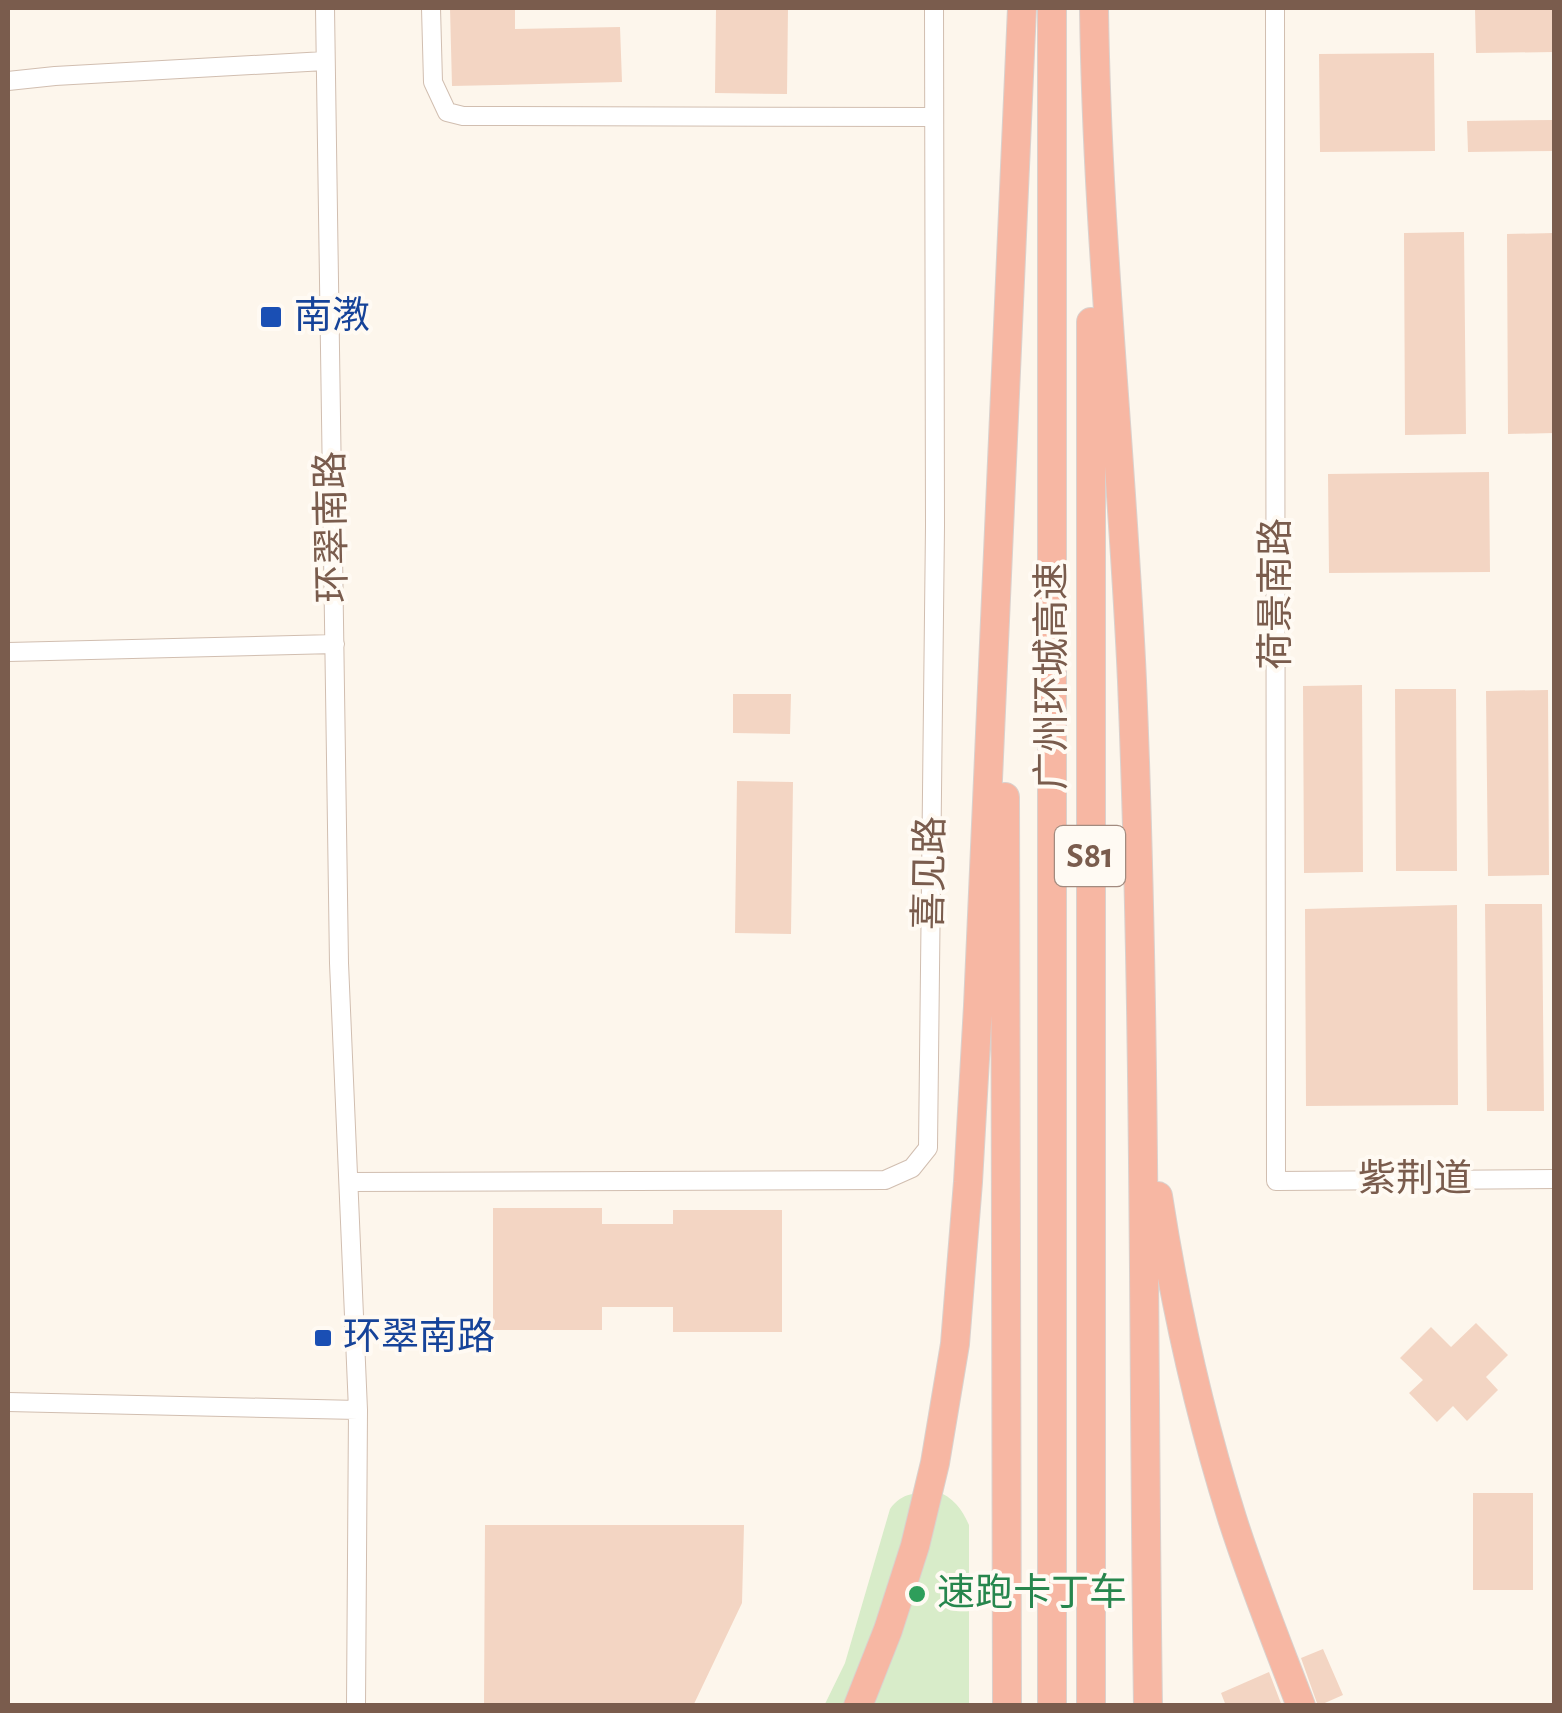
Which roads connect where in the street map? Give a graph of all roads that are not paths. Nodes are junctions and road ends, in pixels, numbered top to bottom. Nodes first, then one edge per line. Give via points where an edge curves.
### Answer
1 (325, 8) edge
2 (432, 8) edge
3 (934, 8) edge
4 (1022, 8) edge
5 (1052, 8) edge
6 (1092, 8) edge
7 (1275, 8) edge
8 (326, 62) junction
9 (8, 81) edge
10 (934, 117) junction
11 (1005, 396) junction
12 (335, 644) junction
13 (8, 652) edge
14 (1142, 1026) junction
15 (1554, 1179) edge
16 (1276, 1181) joint
17 (349, 1182) junction
18 (8, 1402) edge
19 (358, 1410) junction
20 (356, 1706) edge
21 (858, 1706) edge
22 (1007, 1706) edge
23 (1052, 1706) edge
24 (1091, 1706) edge
25 (1148, 1706) edge
26 (1301, 1706) edge

1 - 8 street, 环翠南路
2 - 10 street via 432,82 448,112 463,116
3 - 10 street, 喜见路
4 - 11 highway
5 - 23 highway, 广州环城高速 / S81
6 - 14 highway via 1132,677
6 - 24 highway, 广州环城高速 / S81
7 - 16 street, 荷景南路
8 - 9 street
8 - 12 street, 环翠南路
10 - 17 street, 喜见路 via 928,1148 912,1168 885,1180
11 - 21 highway via 978,1006 955,1344 915,1546
11 - 22 highway
12 - 13 street
12 - 17 street, 环翠南路
14 - 25 highway
14 - 26 highway via 1151,1150 1191,1369 1243,1550
15 - 16 street, 紫荆道
17 - 19 street, 环翠南路
18 - 19 street
19 - 20 street, 环翠南路

